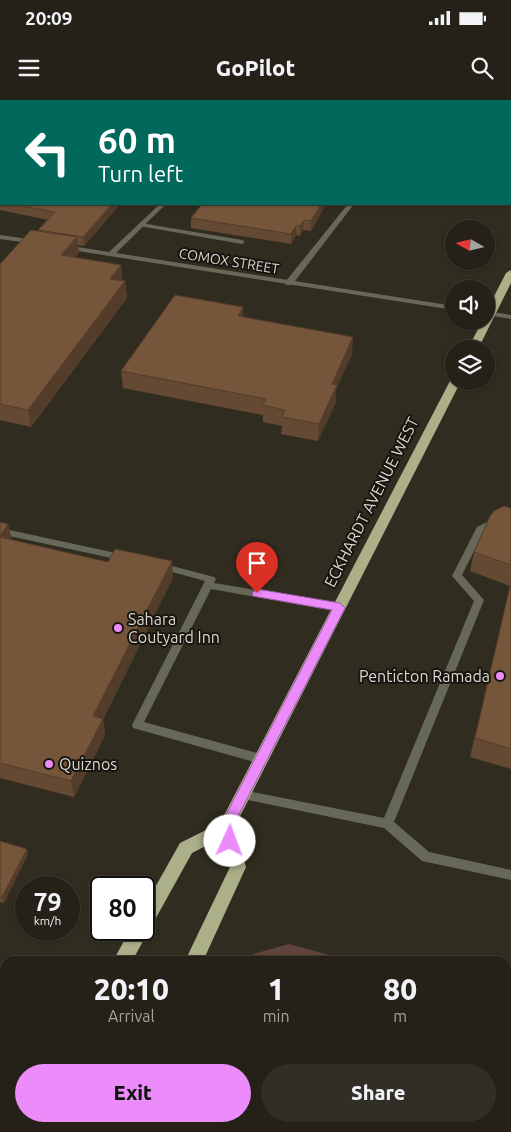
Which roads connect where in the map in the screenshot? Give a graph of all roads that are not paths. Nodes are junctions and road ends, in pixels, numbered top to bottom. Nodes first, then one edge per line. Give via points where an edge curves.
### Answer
1 (161, 205) edge
2 (350, 205) edge
3 (141, 225) junction
4 (0, 237) edge
5 (242, 242) edge
6 (46, 244) edge
7 (56, 245) edge
8 (111, 254) junction
9 (511, 273) edge
10 (288, 283) junction
11 (495, 303) edge
12 (445, 307) edge
13 (495, 315) edge
14 (511, 318) edge
15 (451, 390) edge
16 (511, 513) edge
17 (0, 531) edge
18 (131, 559) edge
19 (149, 563) edge
20 (208, 585) junction
21 (340, 608) junction
22 (261, 759) junction
23 (242, 795) junction
24 (387, 824) junction
25 (226, 828) junction
26 (511, 875) edge
27 (155, 903) edge
28 (134, 941) edge
29 (125, 956) edge
30 (196, 956) edge

1 - 3 street
2 - 10 street
3 - 5 street
3 - 8 street
4 - 6 street
7 - 8 street, COMOX STREET
8 - 10 street, COMOX STREET
9 - 11 highway
10 - 12 street, COMOX STREET
13 - 14 street
15 - 21 highway, ECKHARDT AVENUE WEST
16 - 24 street via 480,529 457,576 479,600
17 - 18 street
19 - 20 street via 211,579
20 - 21 street
20 - 22 street via 137,725
21 - 22 highway, ECKHARDT AVENUE WEST
22 - 23 highway, ECKHARDT AVENUE WEST
23 - 24 street
23 - 25 highway, ECKHARDT AVENUE WEST
24 - 26 street via 426,857
25 - 27 highway via 186,848
25 - 30 highway via 238,867
28 - 29 highway

